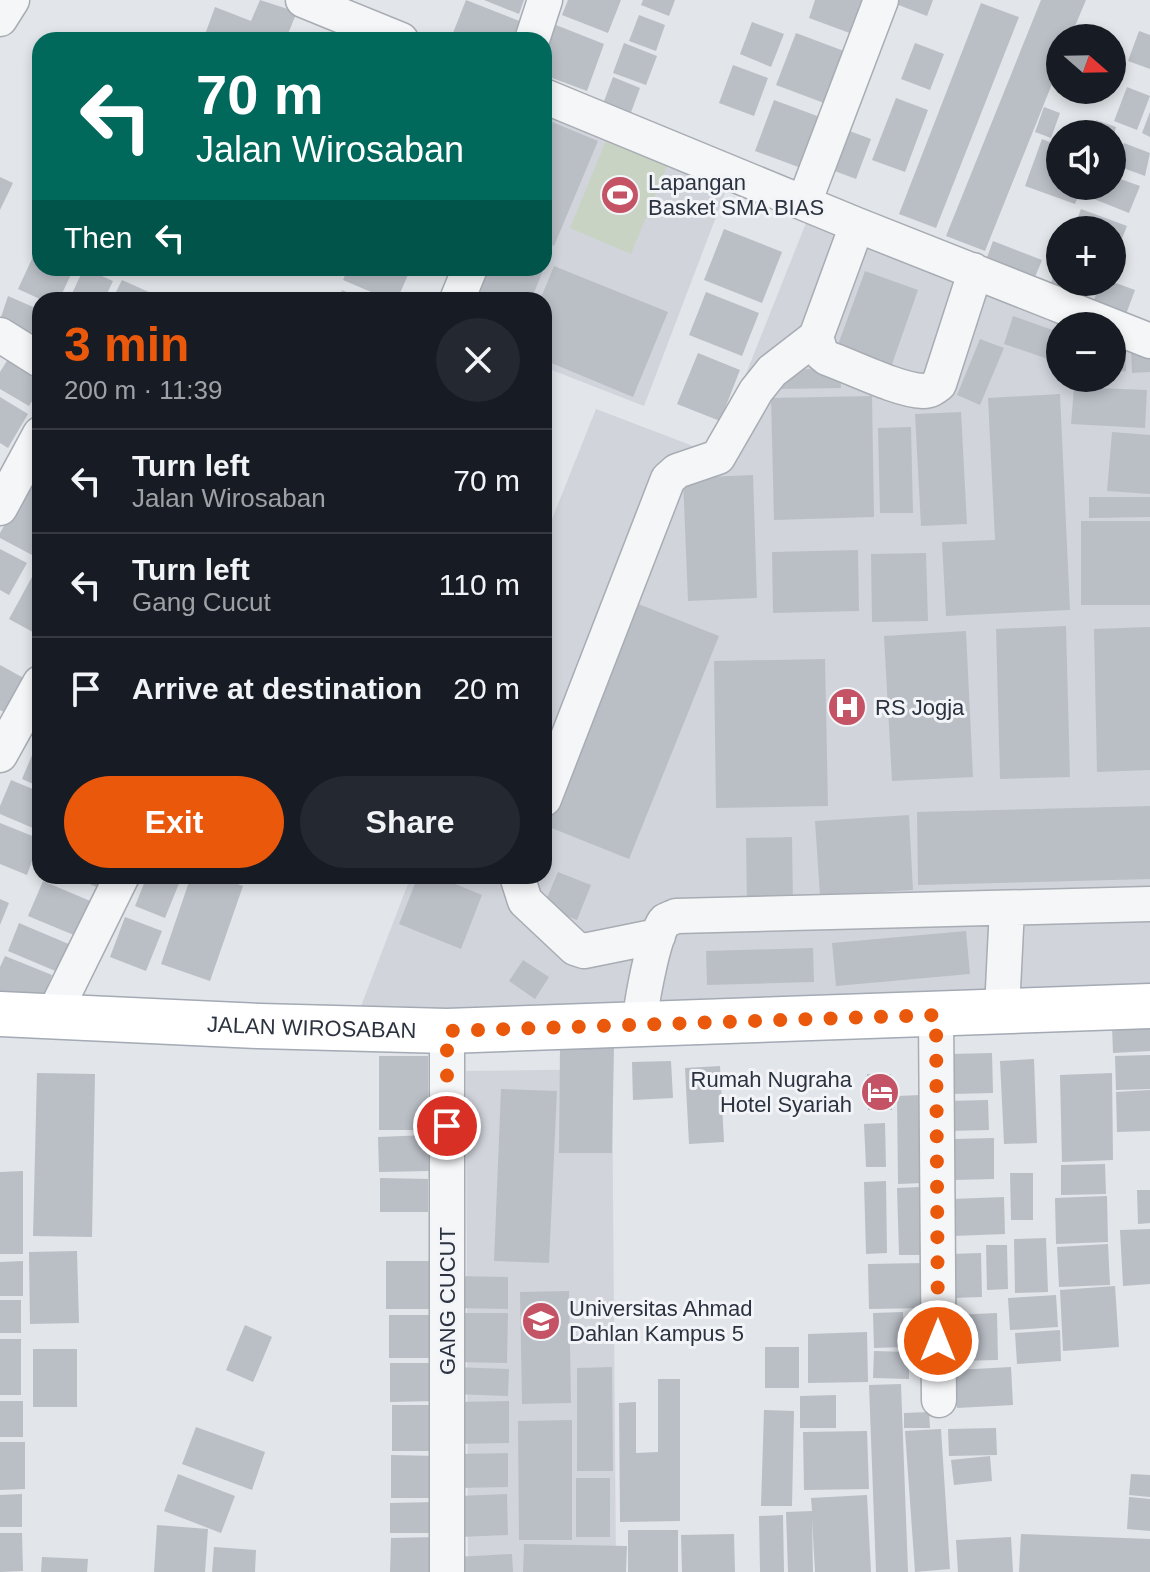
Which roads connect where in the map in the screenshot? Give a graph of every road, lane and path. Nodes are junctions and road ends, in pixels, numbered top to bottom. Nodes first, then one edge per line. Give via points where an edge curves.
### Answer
1 (12, 0) edge
2 (303, 0) edge
3 (545, 0) edge
4 (881, 0) edge
5 (0, 19) edge
6 (381, 32) edge
7 (535, 32) edge
8 (552, 99) edge
9 (804, 203) junction
10 (857, 225) junction
11 (973, 270) junction
12 (0, 335) edge
13 (816, 337) junction
14 (1150, 341) edge
15 (32, 355) edge
16 (32, 449) edge
17 (0, 508) edge
18 (32, 697) edge
19 (0, 755) edge
20 (552, 778) edge
21 (118, 884) edge
22 (520, 884) edge
23 (1150, 904) edge
24 (1007, 908) junction
25 (658, 936) junction
26 (1150, 1006) edge
27 (1002, 1009) junction
28 (0, 1014) edge
29 (936, 1015) junction
30 (53, 1016) junction
31 (640, 1017) junction
32 (447, 1031) junction
33 (939, 1400) dead end
34 (447, 1572) edge

1 - 5 street
2 - 6 street
3 - 7 street
4 - 9 street
8 - 9 street
9 - 10 street
10 - 11 street
10 - 13 street
11 - 13 street via 939,384 930,390 910,389 827,358
11 - 14 street
12 - 15 street
13 - 20 street via 772,371 718,457 668,479
16 - 17 street
18 - 19 street
21 - 30 street
22 - 25 street via 525,901 575,948 584,951
23 - 24 street
24 - 25 street via 676,916 664,922
24 - 27 street
25 - 31 street
26 - 27 main road, JALAN WIROSABAN
27 - 29 main road, JALAN WIROSABAN
28 - 30 main road, JALAN WIROSABAN
29 - 31 main road, JALAN WIROSABAN
29 - 33 street
30 - 32 main road, JALAN WIROSABAN
31 - 32 main road, JALAN WIROSABAN
32 - 34 street, GANG CUCUT

